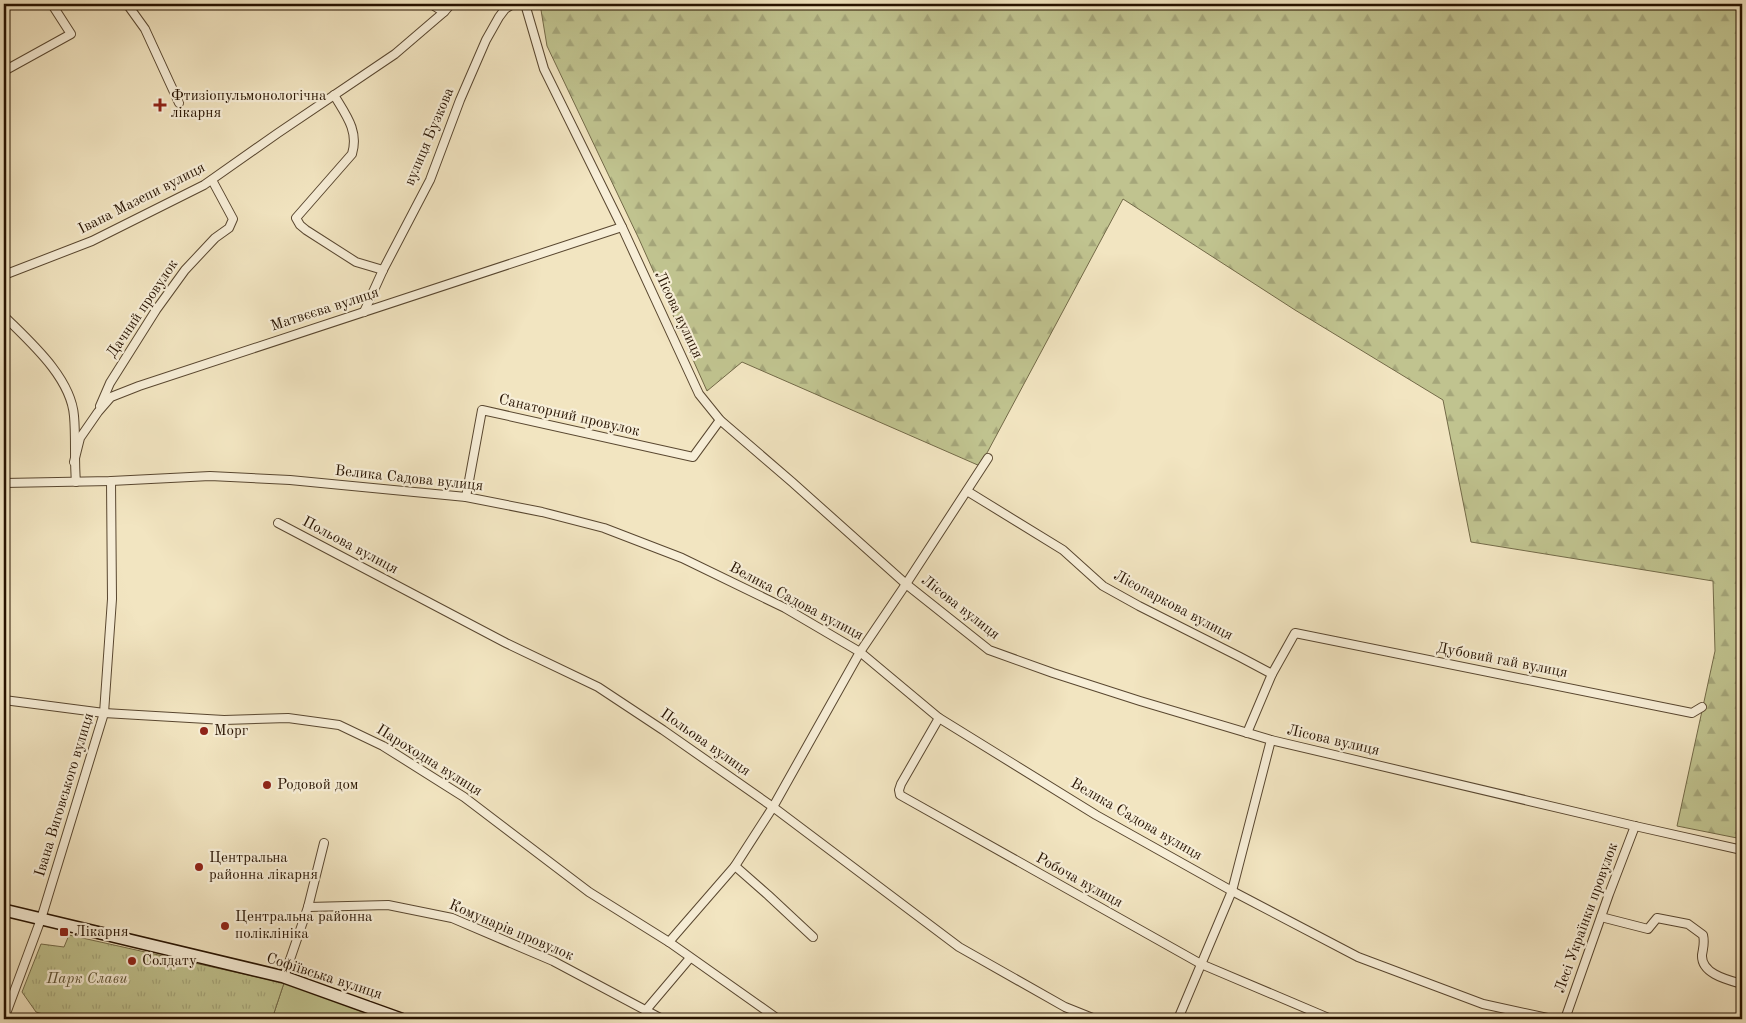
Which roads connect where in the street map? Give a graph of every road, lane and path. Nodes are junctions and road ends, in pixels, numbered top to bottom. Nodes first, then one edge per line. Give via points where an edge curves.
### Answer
1 (126, 4) edge
2 (431, 4) edge
3 (451, 4) edge
4 (513, 4) edge
5 (524, 4) edge
6 (53, 5) edge
7 (444, 12) junction
8 (4, 71) edge
9 (334, 95) junction
10 (179, 103) dead end
11 (212, 180) junction
12 (622, 227) junction
13 (383, 270) junction
14 (4, 276) edge
15 (364, 312) junction
16 (4, 316) edge
17 (98, 412) junction
18 (720, 420) junction
19 (988, 458) dead end
20 (74, 462) junction
21 (111, 481) junction
22 (76, 482) junction
23 (4, 483) edge
24 (967, 491) junction
25 (466, 497) junction
26 (278, 523) dead end
27 (906, 584) junction
28 (860, 652) junction
29 (1272, 674) junction
30 (4, 700) edge
31 (1702, 707) dead end
32 (104, 713) junction
33 (939, 718) junction
34 (1247, 733) junction
35 (1271, 740) junction
36 (774, 807) junction
37 (1635, 826) junction
38 (324, 843) dead end
39 (1742, 850) edge
40 (735, 866) junction
41 (1232, 891) junction
42 (308, 907) junction
43 (4, 910) edge
44 (1601, 917) junction
45 (41, 919) junction
46 (813, 937) dead end
47 (668, 942) junction
48 (690, 958) junction
49 (1201, 964) junction
50 (284, 977) junction
51 (1742, 984) edge
52 (646, 1010) junction
53 (4, 1019) edge
54 (401, 1019) edge
55 (662, 1019) edge
56 (778, 1019) edge
57 (1095, 1019) edge
58 (1178, 1019) edge
59 (1331, 1019) edge
60 (1552, 1019) edge
61 (1565, 1019) edge

1 - 10 street via 145,29
2 - 7 street
3 - 7 street, Івана Мазепи вулиця
4 - 13 street, вулиця Бузкова via 499,17 486,40 430,180
5 - 12 street, Лісова вулиця via 544,69
6 - 8 street via 71,34
7 - 9 street, Івана Мазепи вулиця via 395,54
9 - 11 street, Івана Мазепи вулиця
9 - 13 street via 351,124 355,145 352,154 296,218 306,230 356,262
11 - 14 street, Івана Мазепи вулиця via 92,242
11 - 17 street, Дачний провулок via 233,218 229,228 185,270 156,310 110,383
12 - 15 street, Матвєєва вулиця
12 - 18 street, Лісова вулиця via 699,394
13 - 15 street, вулиця Бузкова
15 - 17 street, Матвєєва вулиця via 139,386 111,397
16 - 20 street via 47,358 69,396 74,415
17 - 20 street, Матвєєва вулиця via 80,438
18 - 25 street, Санаторний провулок via 693,457 482,410
18 - 27 street, Лісова вулиця
19 - 24 street
20 - 22 street
21 - 22 street, Велика Садова вулиця
21 - 25 street, Велика Садова вулиця via 219,476
21 - 32 street, Івана Виговського вулиця via 112,599
22 - 23 street, Велика Садова вулиця
24 - 27 street
24 - 29 street, Лісопаркова вулиця via 1063,550 1103,586
25 - 28 street, Велика Садова вулиця via 604,528 682,558 785,608
26 - 36 street, Польова вулиця via 506,643 598,687
27 - 28 street
27 - 34 street, Лісова вулиця via 989,650 1053,674
28 - 33 street, Велика Садова вулиця
28 - 36 street
29 - 31 street, Дубовий гай вулиця via 1295,633 1692,714
29 - 34 street
30 - 32 street, Пароходна вулиця
32 - 45 street, Івана Виговського вулиця
32 - 47 street, Пароходна вулиця via 224,720 288,718 339,725 383,746 464,797 589,892
33 - 41 street, Велика Садова вулиця via 1096,814
33 - 49 street, Робоча вулиця via 901,784 900,795
34 - 35 street, Лісова вулиця
35 - 37 street, Лісова вулиця
35 - 41 street
36 - 40 street
36 - 57 street, Польова вулиця via 959,947 1065,1007
37 - 39 street, Лісова вулиця
37 - 44 street, Лесі Українки провулок
38 - 42 street
40 - 46 street
40 - 47 street
41 - 49 street
41 - 60 street, Велика Садова вулиця via 1358,957 1483,1004
42 - 50 street
42 - 52 street, Комунарів провулок via 388,905 452,918 553,961
43 - 45 street, Софіївська вулиця
44 - 51 street via 1648,929 1657,918 1688,924 1703,935 1702,957 1708,970
44 - 61 street, Лесі Українки провулок
45 - 50 street, Софіївська вулиця
45 - 53 street, Івана Виговського вулиця
47 - 48 street, Пароходна вулиця
48 - 52 street
48 - 56 street, Пароходна вулиця
49 - 58 street
49 - 59 street, Робоча вулиця
50 - 54 street, Софіївська вулиця
52 - 55 street, Комунарів провулок

